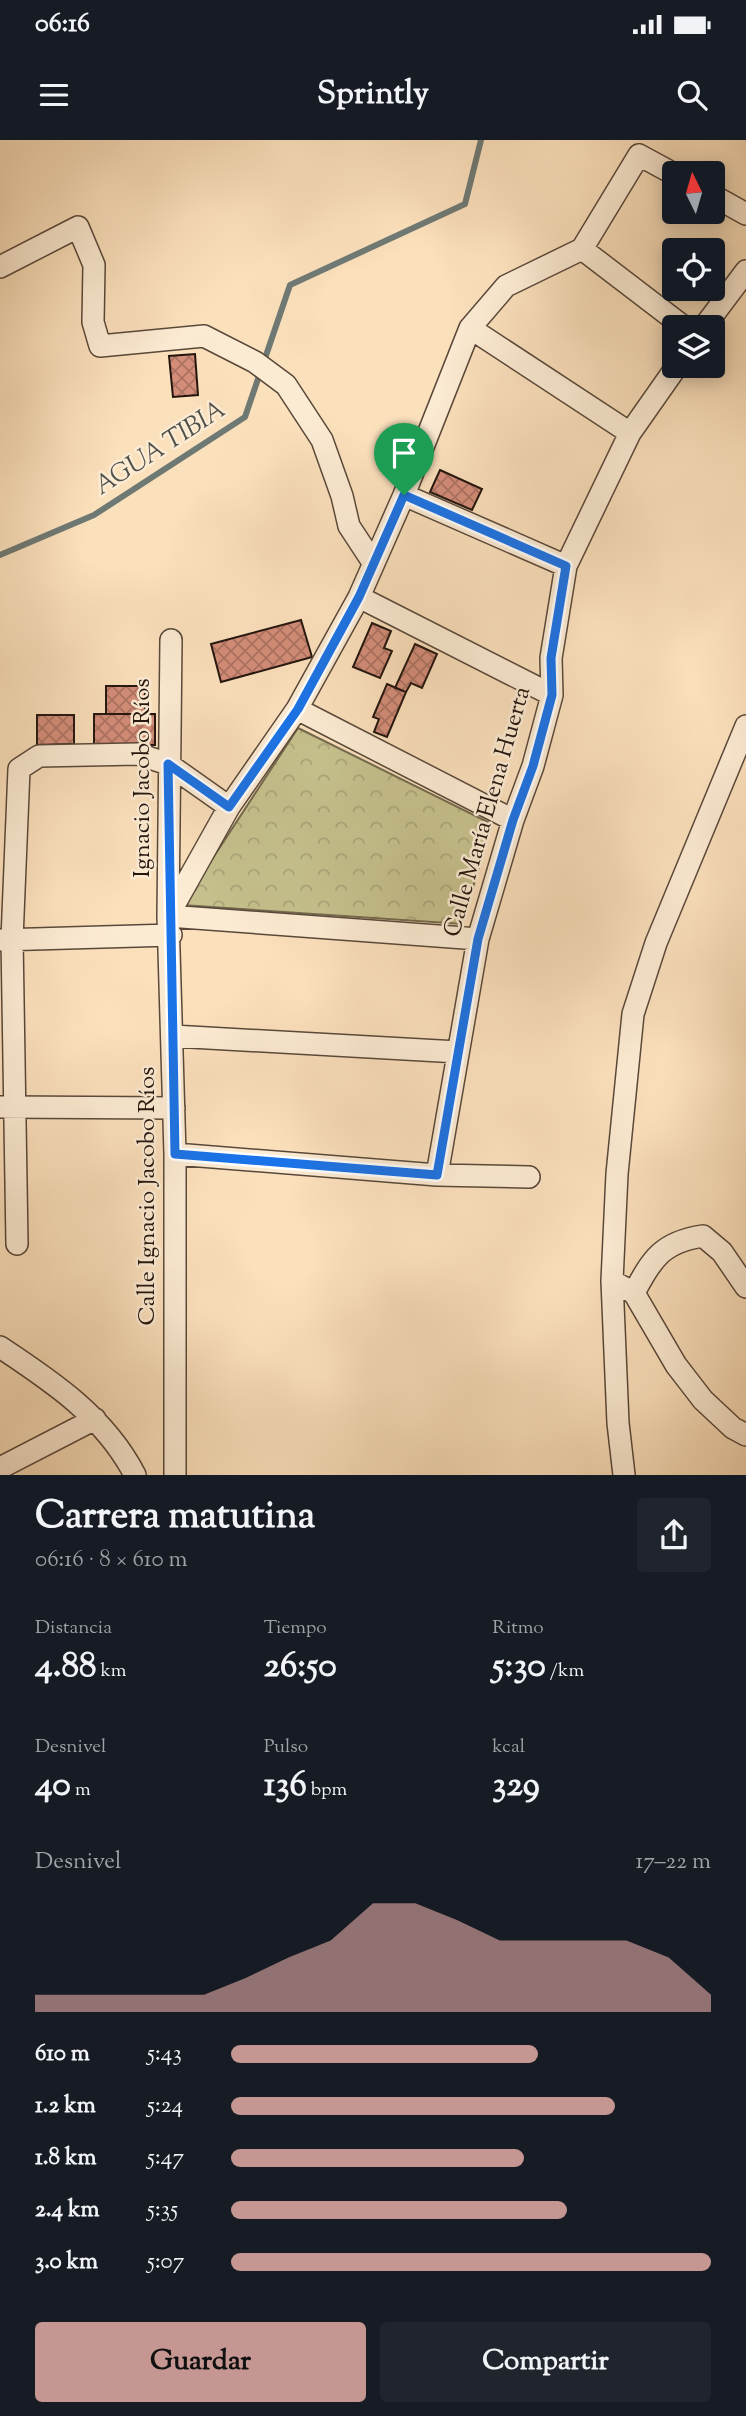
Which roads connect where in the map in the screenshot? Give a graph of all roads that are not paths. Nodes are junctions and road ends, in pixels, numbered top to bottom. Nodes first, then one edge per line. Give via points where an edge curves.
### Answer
1 (637, 147) edge
2 (662, 165) edge
3 (725, 202) edge
4 (746, 214) edge
5 (582, 249) junction
6 (0, 267) edge
7 (746, 271) edge
8 (668, 315) edge
9 (713, 315) edge
10 (470, 328) junction
11 (669, 378) edge
12 (630, 433) junction
13 (404, 495) junction
14 (372, 561) junction
15 (566, 566) junction
16 (359, 597) junction
17 (171, 640) dead end
18 (552, 695) junction
19 (298, 709) junction
20 (746, 726) edge
21 (168, 764) junction
22 (229, 807) junction
23 (513, 820) junction
24 (170, 926) junction
25 (6, 939) edge
26 (478, 939) junction
27 (173, 1036) junction
28 (458, 1052) junction
29 (7, 1107) edge
30 (174, 1108) junction
31 (175, 1154) junction
32 (437, 1175) junction
33 (529, 1177) dead end
34 (16, 1244) dead end
35 (612, 1281) junction
36 (746, 1287) edge
37 (634, 1293) junction
38 (0, 1347) edge
39 (96, 1419) junction
40 (746, 1435) edge
41 (0, 1468) edge
42 (135, 1475) edge
43 (175, 1475) edge
44 (624, 1475) edge

1 - 2 street
1 - 5 street
3 - 4 street
5 - 8 street
5 - 10 street via 506,286
6 - 14 street via 78,227 94,265 93,322 100,346 204,336 255,362 286,385 322,440 349,526
7 - 9 street
10 - 12 street
10 - 13 street
11 - 12 street, Calle María Elena Huerta
12 - 15 street, Calle María Elena Huerta
13 - 14 street
13 - 15 street
14 - 16 street
15 - 18 street, Calle María Elena Huerta via 551,658
16 - 18 street
16 - 19 street
17 - 21 street, Ignacio Jacobo Ríos
18 - 23 street, Calle María Elena Huerta
19 - 22 street
19 - 23 street
20 - 35 street via 656,943 633,1014
21 - 22 street
21 - 24 street, Ignacio Jacobo Ríos
21 - 25 street via 138,754 39,756 19,769
22 - 24 street
23 - 26 street, Calle María Elena Huerta
24 - 25 street
24 - 26 street
24 - 27 street, Calle Ignacio Jacobo Ríos
25 - 29 street
26 - 28 street, Calle María Elena Huerta
27 - 28 street
27 - 30 street, Calle Ignacio Jacobo Ríos
28 - 32 street, Calle María Elena Huerta
29 - 30 street
29 - 34 street
30 - 31 street, Calle Ignacio Jacobo Ríos
31 - 32 street
31 - 43 street, Calle Ignacio Jacobo Ríos
32 - 33 street
35 - 37 street
35 - 44 street
36 - 37 street via 722,1252 703,1236 667,1247 647,1267
37 - 40 street via 703,1400
38 - 39 street
39 - 41 street
39 - 42 street

